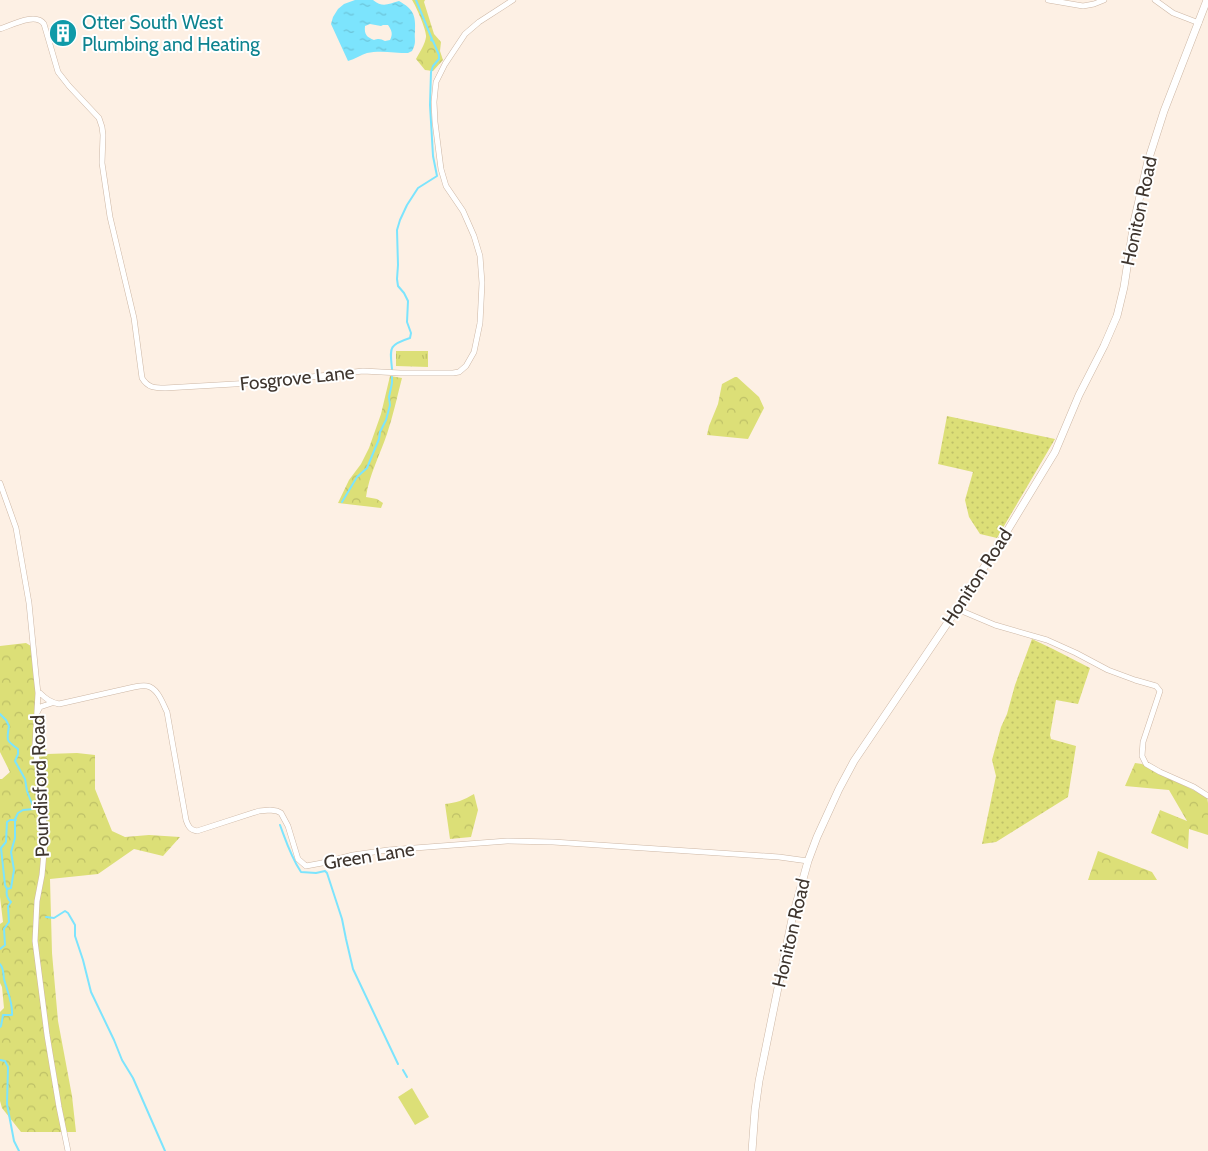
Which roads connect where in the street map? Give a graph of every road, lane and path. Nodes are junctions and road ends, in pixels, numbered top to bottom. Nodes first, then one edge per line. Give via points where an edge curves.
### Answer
1 (513, 0) edge
2 (1048, 0) edge
3 (1104, 0) edge
4 (1155, 0) edge
5 (1208, 0) edge
6 (1199, 23) junction
7 (0, 29) edge
8 (0, 483) edge
9 (957, 609) junction
10 (38, 693) junction
11 (52, 703) junction
12 (37, 713) junction
13 (1208, 796) edge
14 (808, 861) junction
15 (68, 1151) edge
16 (752, 1151) edge

1 - 7 street, Fosgrove Lane via 465,34 436,82 434,102 440,169 474,236 480,256 482,283 480,323 474,352 466,366 452,373 363,371 267,382 165,388 148,386 142,378 134,318 110,217 99,118 61,78 41,20 30,19
2 - 3 street via 1084,6
4 - 6 street via 1173,13
5 - 6 main road, Honiton Road
6 - 9 main road, Honiton Road via 1148,161 1117,316 1055,452
8 - 10 street, Poundisford Road via 16,528 23,566
9 - 13 street via 995,625 1047,640 1108,670 1156,686 1160,690 1143,742 1142,756 1146,764
9 - 14 main road, Honiton Road via 854,761 826,815
10 - 11 street
10 - 12 street, Poundisford Road
11 - 12 street via 40,707
11 - 14 street, Green Lane via 150,686 167,712 188,827 198,831 259,811 276,811 281,813 288,826 298,859 306,866 388,850 507,840
12 - 15 street, Poundisford Road via 35,745 45,841 35,941 58,1107
14 - 16 main road, Honiton Road via 792,918 759,1081

